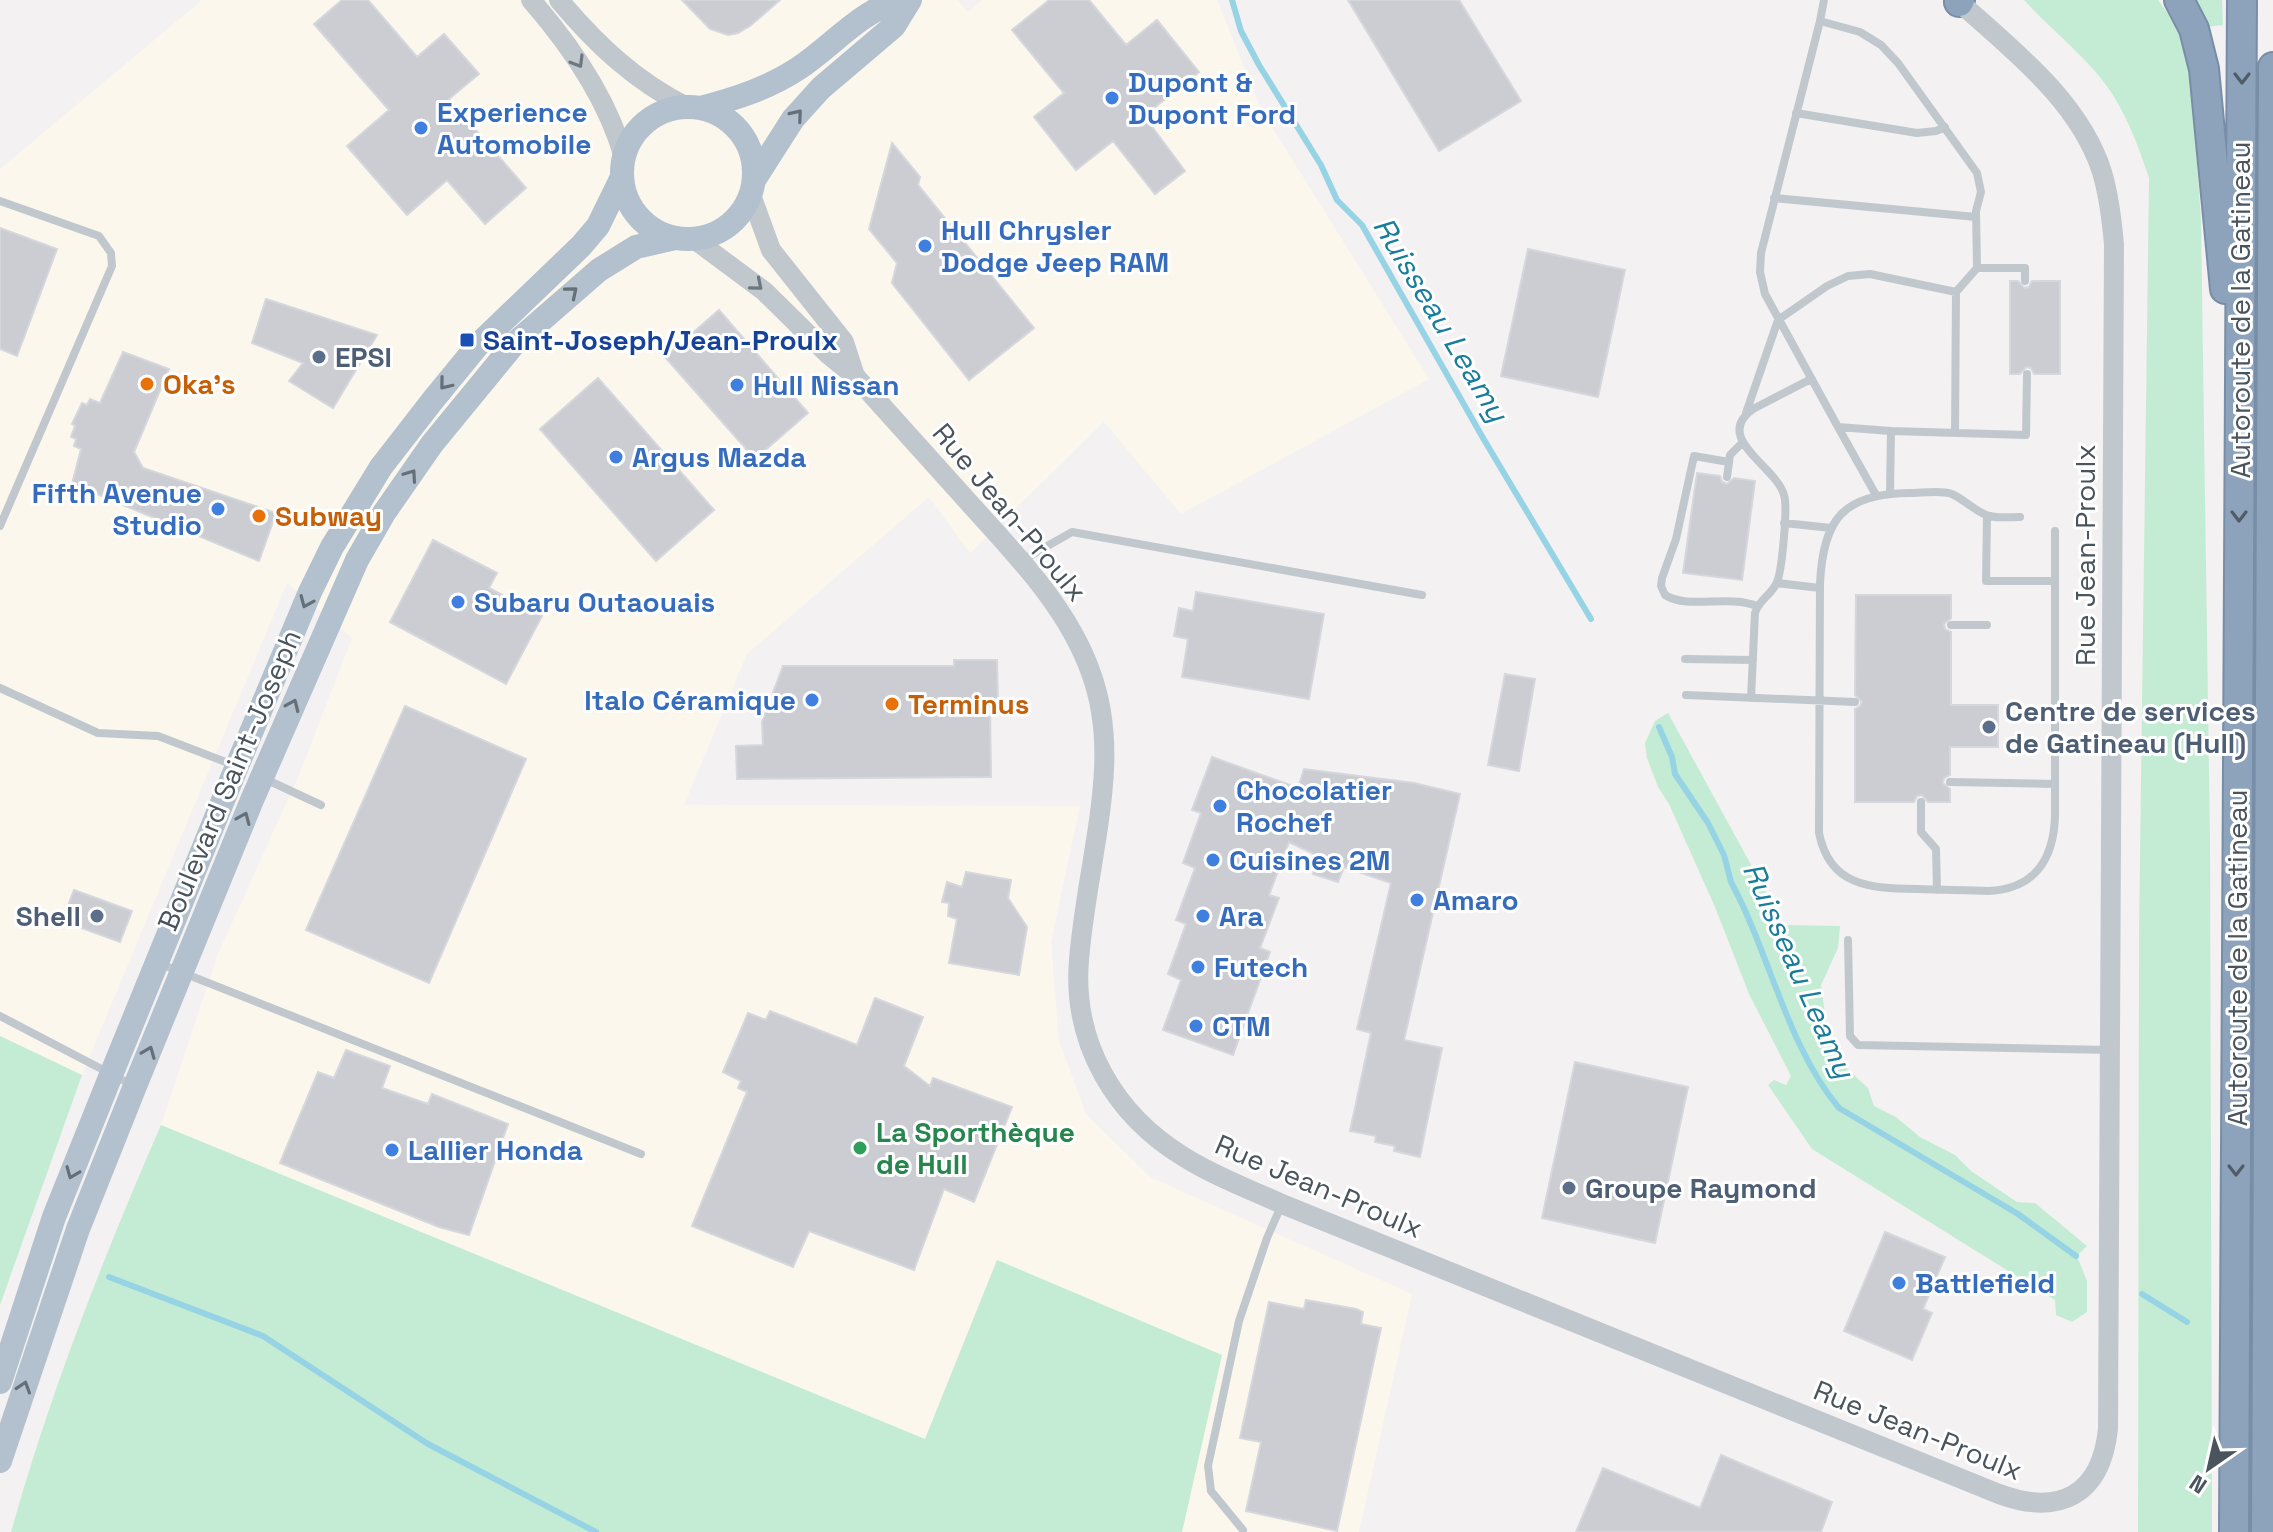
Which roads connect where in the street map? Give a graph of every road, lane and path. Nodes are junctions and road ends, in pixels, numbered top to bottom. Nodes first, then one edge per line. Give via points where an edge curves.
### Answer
1 (531, 0) edge
2 (559, 0) edge
3 (898, 0) edge
4 (910, 0) edge
5 (1824, 0) edge
6 (2179, 0) edge
7 (2242, 0) edge
8 (1959, 1) edge
9 (1820, 21) junction
10 (2273, 67) edge
11 (693, 107) junction
12 (1796, 113) junction
13 (1945, 127) junction
14 (623, 168) junction
15 (753, 187) junction
16 (1774, 198) junction
17 (0, 201) edge
18 (1976, 217) junction
19 (684, 238) junction
20 (2272, 249) edge
21 (1977, 268) junction
22 (2025, 281) dead end
23 (1956, 292) junction
24 (1778, 320) junction
25 (2027, 374) dead end
26 (855, 376) junction
27 (1811, 379) junction
28 (1745, 414) junction
29 (1838, 427) junction
30 (1891, 431) junction
31 (1955, 433) junction
32 (2239, 438) junction
33 (1742, 443) junction
34 (1729, 462) junction
35 (1727, 477) dead end
36 (1890, 494) junction
37 (1876, 495) junction
38 (1987, 516) junction
39 (2020, 517) dead end
40 (1784, 523) junction
41 (0, 526) edge
42 (1831, 528) junction
43 (2055, 531) dead end
44 (1021, 561) junction
45 (2055, 581) junction
46 (1777, 583) junction
47 (1820, 588) junction
48 (1422, 595) dead end
49 (1757, 606) junction
50 (1951, 625) dead end
51 (1987, 625) dead end
52 (1685, 659) dead end
53 (1753, 660) junction
54 (0, 688) edge
55 (1686, 695) dead end
56 (1751, 698) junction
57 (1820, 701) junction
58 (1855, 702) dead end
59 (237, 766) junction
60 (262, 777) junction
61 (1950, 782) dead end
62 (2055, 784) junction
63 (1921, 802) dead end
64 (321, 805) dead end
65 (1937, 890) junction
66 (1848, 940) dead end
67 (157, 962) junction
68 (181, 971) junction
69 (0, 1016) edge
70 (2111, 1050) junction
71 (111, 1075) junction
72 (135, 1086) junction
73 (641, 1154) dead end
74 (1282, 1204) junction
75 (0, 1382) edge
76 (0, 1461) edge
77 (1243, 1530) dead end
78 (2234, 1532) edge
79 (2266, 1532) edge

1 -> 14 street via 577,59 617,132
2 - 11 street via 623,67
3 - 11 main road via 877,7 799,68 757,91
15 -> 4 main road via 793,119 894,26
5 - 9 lane
6 - 32 highway via 2194,29 2204,69
7 -> 32 highway, Autoroute de la Gatineau
8 - 70 street, Rue Jean-Proulx via 2070,113 2098,162 2111,215
9 - 12 lane
9 - 13 lane via 1860,32 1881,45
10 - 20 highway, Autoroute de la Gatineau
11 - 14 main road via 652,117 634,135
11 - 15 main road via 719,114 747,142 754,160
12 - 13 lane via 1917,133
12 - 16 lane
13 - 18 lane via 1977,173 1981,192
14 - 19 main road via 627,198 638,216 655,230
14 -> 59 main road, Boulevard Saint-Joseph via 598,226 478,345 381,467 332,547
15 - 19 main road via 744,209 723,230
15 - 26 street, Rue Jean-Proulx via 771,250 844,342
16 - 18 lane
16 - 24 lane via 1760,272
17 - 41 lane via 99,236 111,253 112,266
18 - 21 lane
19 -> 26 street, Rue Jean-Proulx via 764,291
60 -> 19 main road, Boulevard Saint-Joseph via 357,560 432,444 514,344 571,291 636,247
20 - 79 highway, Autoroute de la Gatineau
21 - 22 lane via 2025,268
21 - 23 lane
23 - 24 lane via 1858,274 1827,286
23 - 31 lane
24 - 27 lane
24 - 28 lane
25 - 31 lane via 2026,435
26 - 44 street, Rue Jean-Proulx
27 - 28 lane
27 - 29 lane
28 - 33 lane via 1739,432
29 - 30 lane
29 - 37 lane
30 - 31 lane
30 - 36 lane
32 -> 78 highway, Autoroute de la Gatineau
33 - 34 lane
33 - 40 lane via 1784,492
34 - 35 lane
34 - 49 lane via 1694,456 1661,586 1665,595 1678,601 1741,600
36 - 37 lane
36 - 38 lane via 1951,493
37 - 42 lane via 1848,508
38 - 39 lane
38 - 45 lane via 1986,581
40 - 42 lane
40 - 46 lane
42 - 47 lane
43 - 45 lane
44 - 48 lane via 1072,532
44 - 74 street, Rue Jean-Proulx via 1067,622 1091,673 1101,717 1104,783 1078,961 1086,1038 1118,1101 1166,1145
45 - 62 lane
46 - 47 lane
46 - 49 lane
47 - 57 lane
49 - 53 lane
50 - 51 lane
52 - 53 lane
53 - 56 lane
54 - 59 lane via 98,733 158,736
55 - 56 lane
56 - 57 lane
57 - 58 lane
57 - 65 lane via 1819,824 1827,856 1843,875 1864,886
59 - 60 lane
59 - 67 main road, Boulevard Saint-Joseph
60 - 64 lane
68 -> 60 main road, Boulevard Saint-Joseph
61 - 62 lane
62 - 65 lane via 2053,843 2035,873 2005,889
63 - 65 lane via 1921,832 1936,849
66 - 70 lane via 1850,1036 1858,1045
67 - 68 lane
67 - 71 main road, Boulevard Saint-Joseph
72 -> 68 main road, Boulevard Saint-Joseph
68 - 73 lane
69 - 71 lane
70 - 74 street, Rue Jean-Proulx via 2107,1437 2091,1481 2055,1502 2034,1504 1999,1494
71 - 72 lane
71 -> 75 main road, Boulevard Saint-Joseph via 54,1217
76 -> 72 main road, Boulevard Saint-Joseph via 78,1229
74 - 77 lane via 1239,1321 1208,1466 1211,1491

